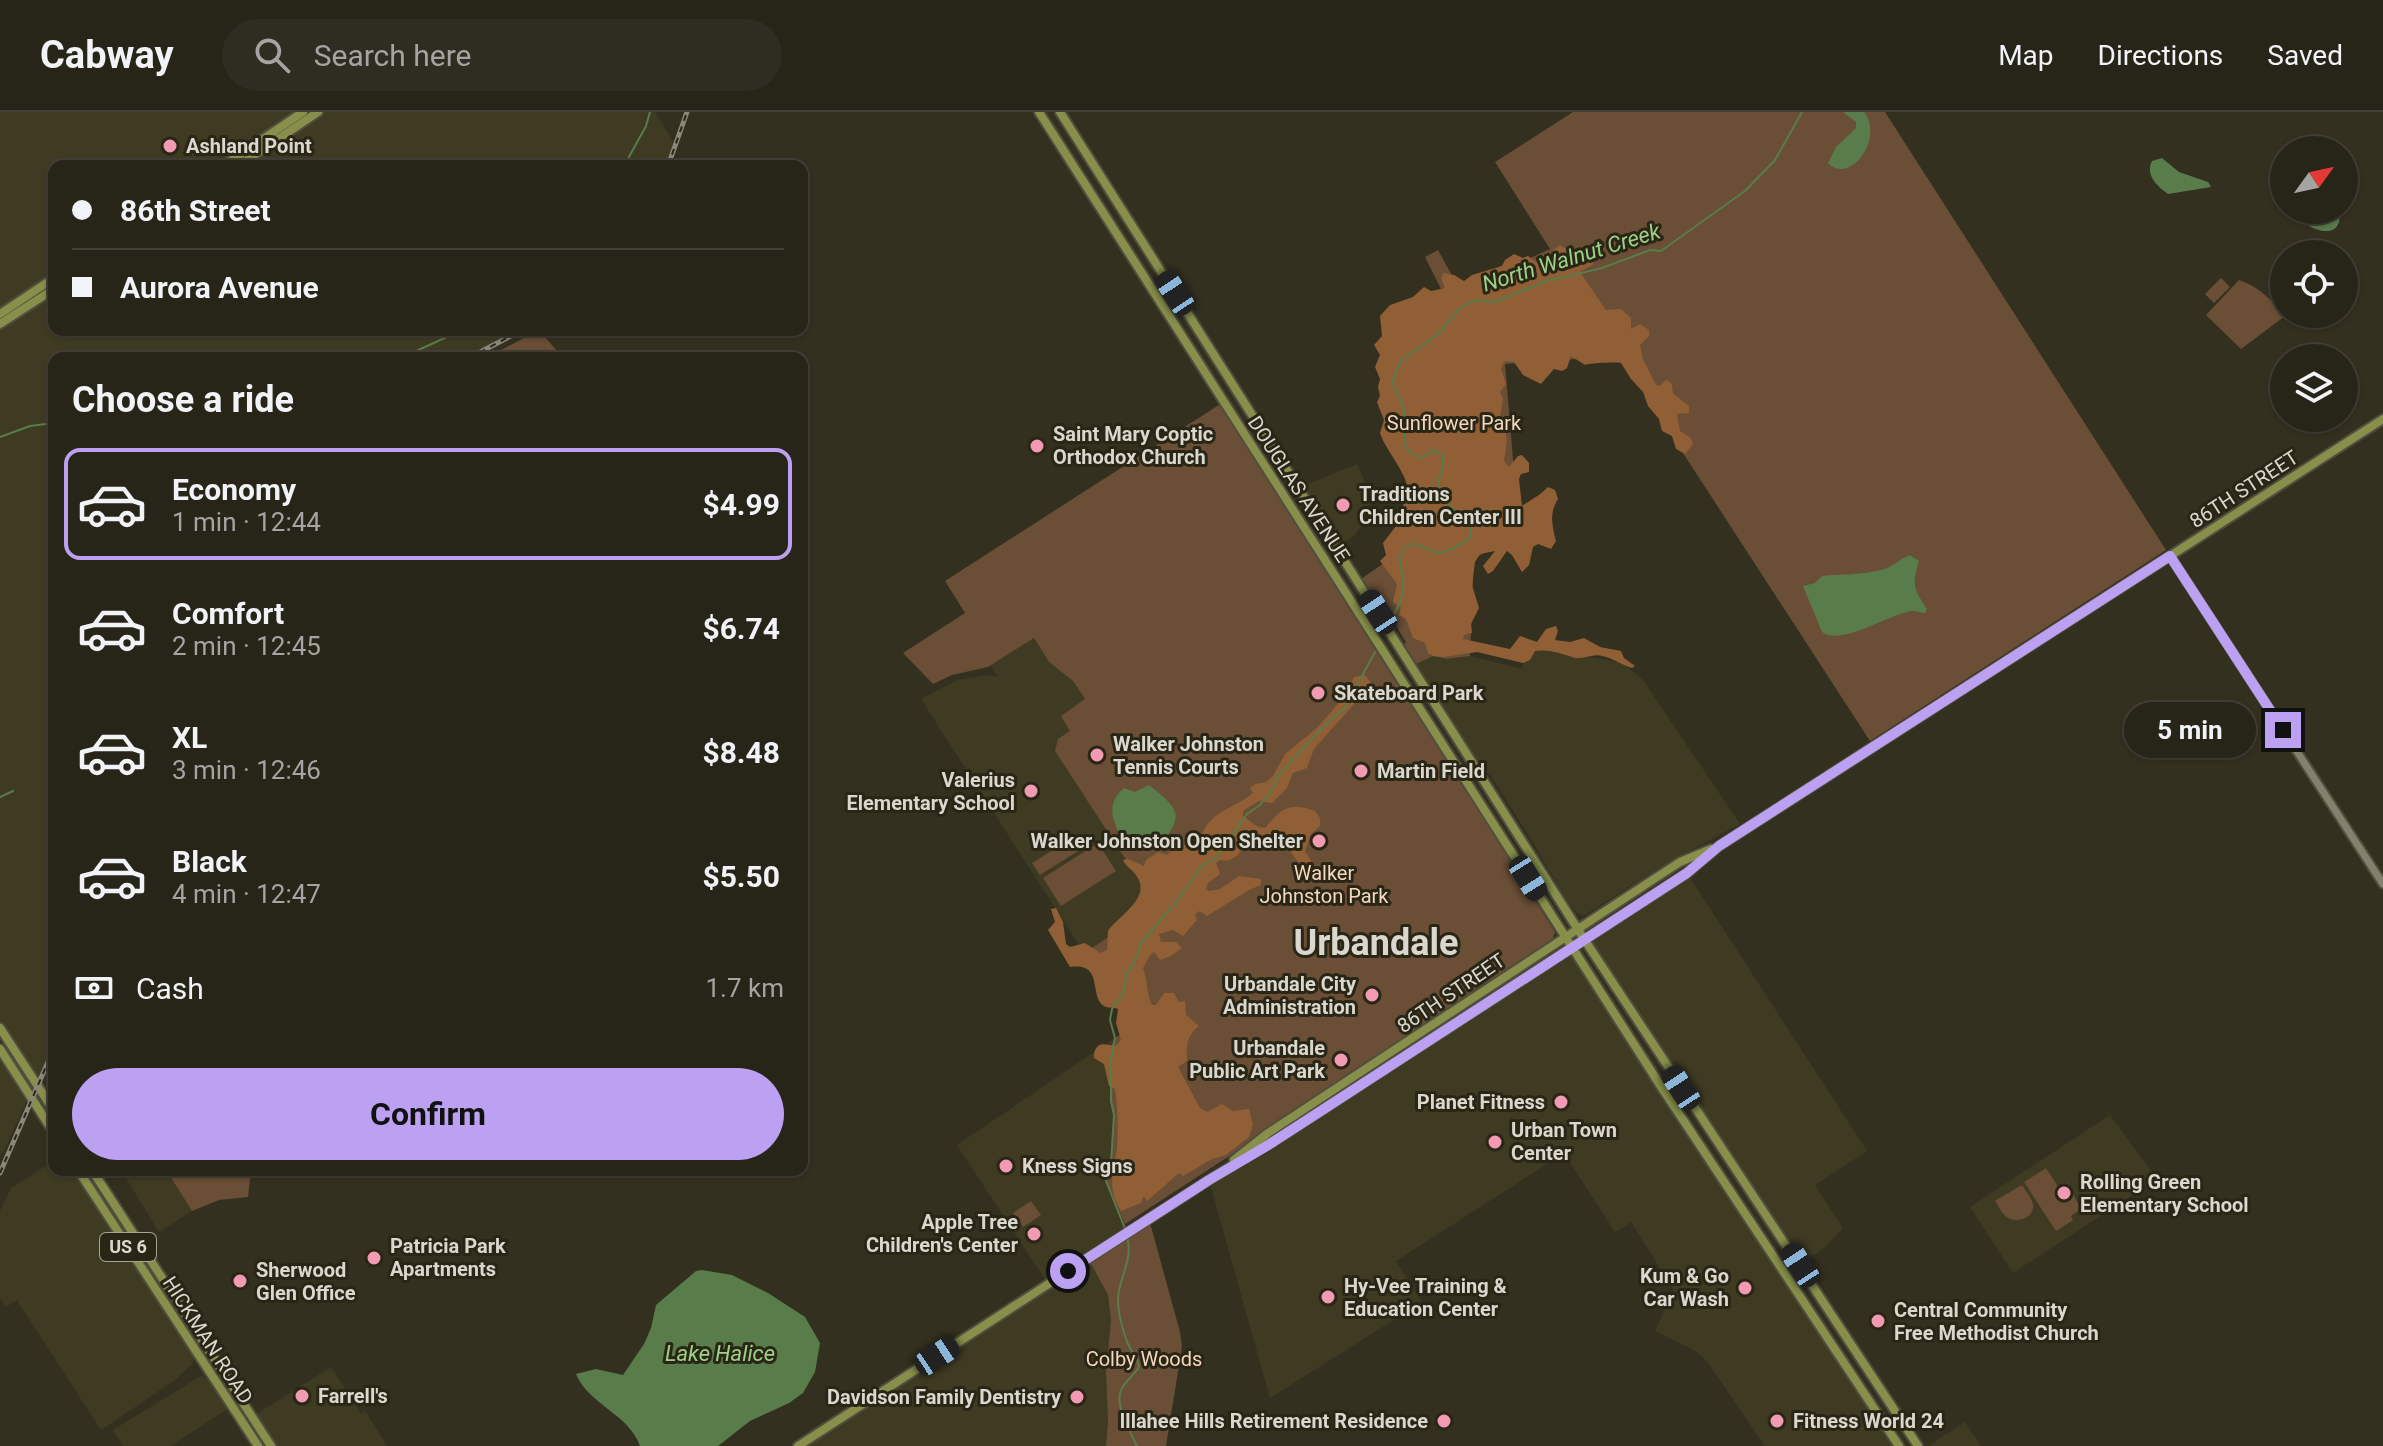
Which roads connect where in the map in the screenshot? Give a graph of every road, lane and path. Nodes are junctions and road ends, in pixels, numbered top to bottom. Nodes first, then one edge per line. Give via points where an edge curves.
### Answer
1 (303, 112) edge
2 (318, 112) edge
3 (1039, 112) edge
4 (1060, 112) edge
5 (232, 160) edge
6 (247, 160) edge
7 (48, 282) edge
8 (48, 293) edge
9 (0, 314) edge
10 (0, 324) edge
11 (2383, 419) edge
12 (2170, 556) junction
13 (1719, 846) junction
14 (2383, 884) edge
15 (1577, 928) junction
16 (1565, 936) junction
17 (1584, 939) junction
18 (1572, 947) junction
19 (0, 1028) edge
20 (0, 1049) edge
21 (1660, 1085) junction
22 (48, 1102) edge
23 (1695, 1109) junction
24 (48, 1124) edge
25 (82, 1176) edge
26 (96, 1176) edge
27 (1209, 1180) junction
28 (258, 1446) edge
29 (271, 1446) edge
30 (798, 1446) edge
31 (1899, 1446) edge
32 (1918, 1446) edge

1 - 5 main road
2 - 6 main road
3 - 16 main road, DOUGLAS AVENUE
4 - 15 main road, DOUGLAS AVENUE
7 - 9 main road
8 - 10 main road
11 - 12 main road, 86TH STREET
12 - 13 main road, 86TH STREET
12 - 14 street
13 - 15 main road, 86TH STREET via 1680,862
13 - 17 main road, 86TH STREET via 1687,873
15 - 16 main road, 86TH STREET
15 - 17 main road, DOUGLAS AVENUE
16 - 18 main road, DOUGLAS AVENUE
16 - 27 main road, 86TH STREET via 1268,1133
17 - 18 main road, 86TH STREET
17 - 23 main road, DOUGLAS AVENUE
18 - 21 main road, DOUGLAS AVENUE
18 - 27 main road, 86TH STREET
19 - 22 main road
20 - 24 main road
21 - 23 main road via 1674,1082
21 - 31 main road, DOUGLAS AVENUE
23 - 32 main road, DOUGLAS AVENUE
25 - 28 main road, HICKMAN ROAD / US 6
26 - 29 main road, HICKMAN ROAD / US 6
27 - 30 main road, 86TH STREET

